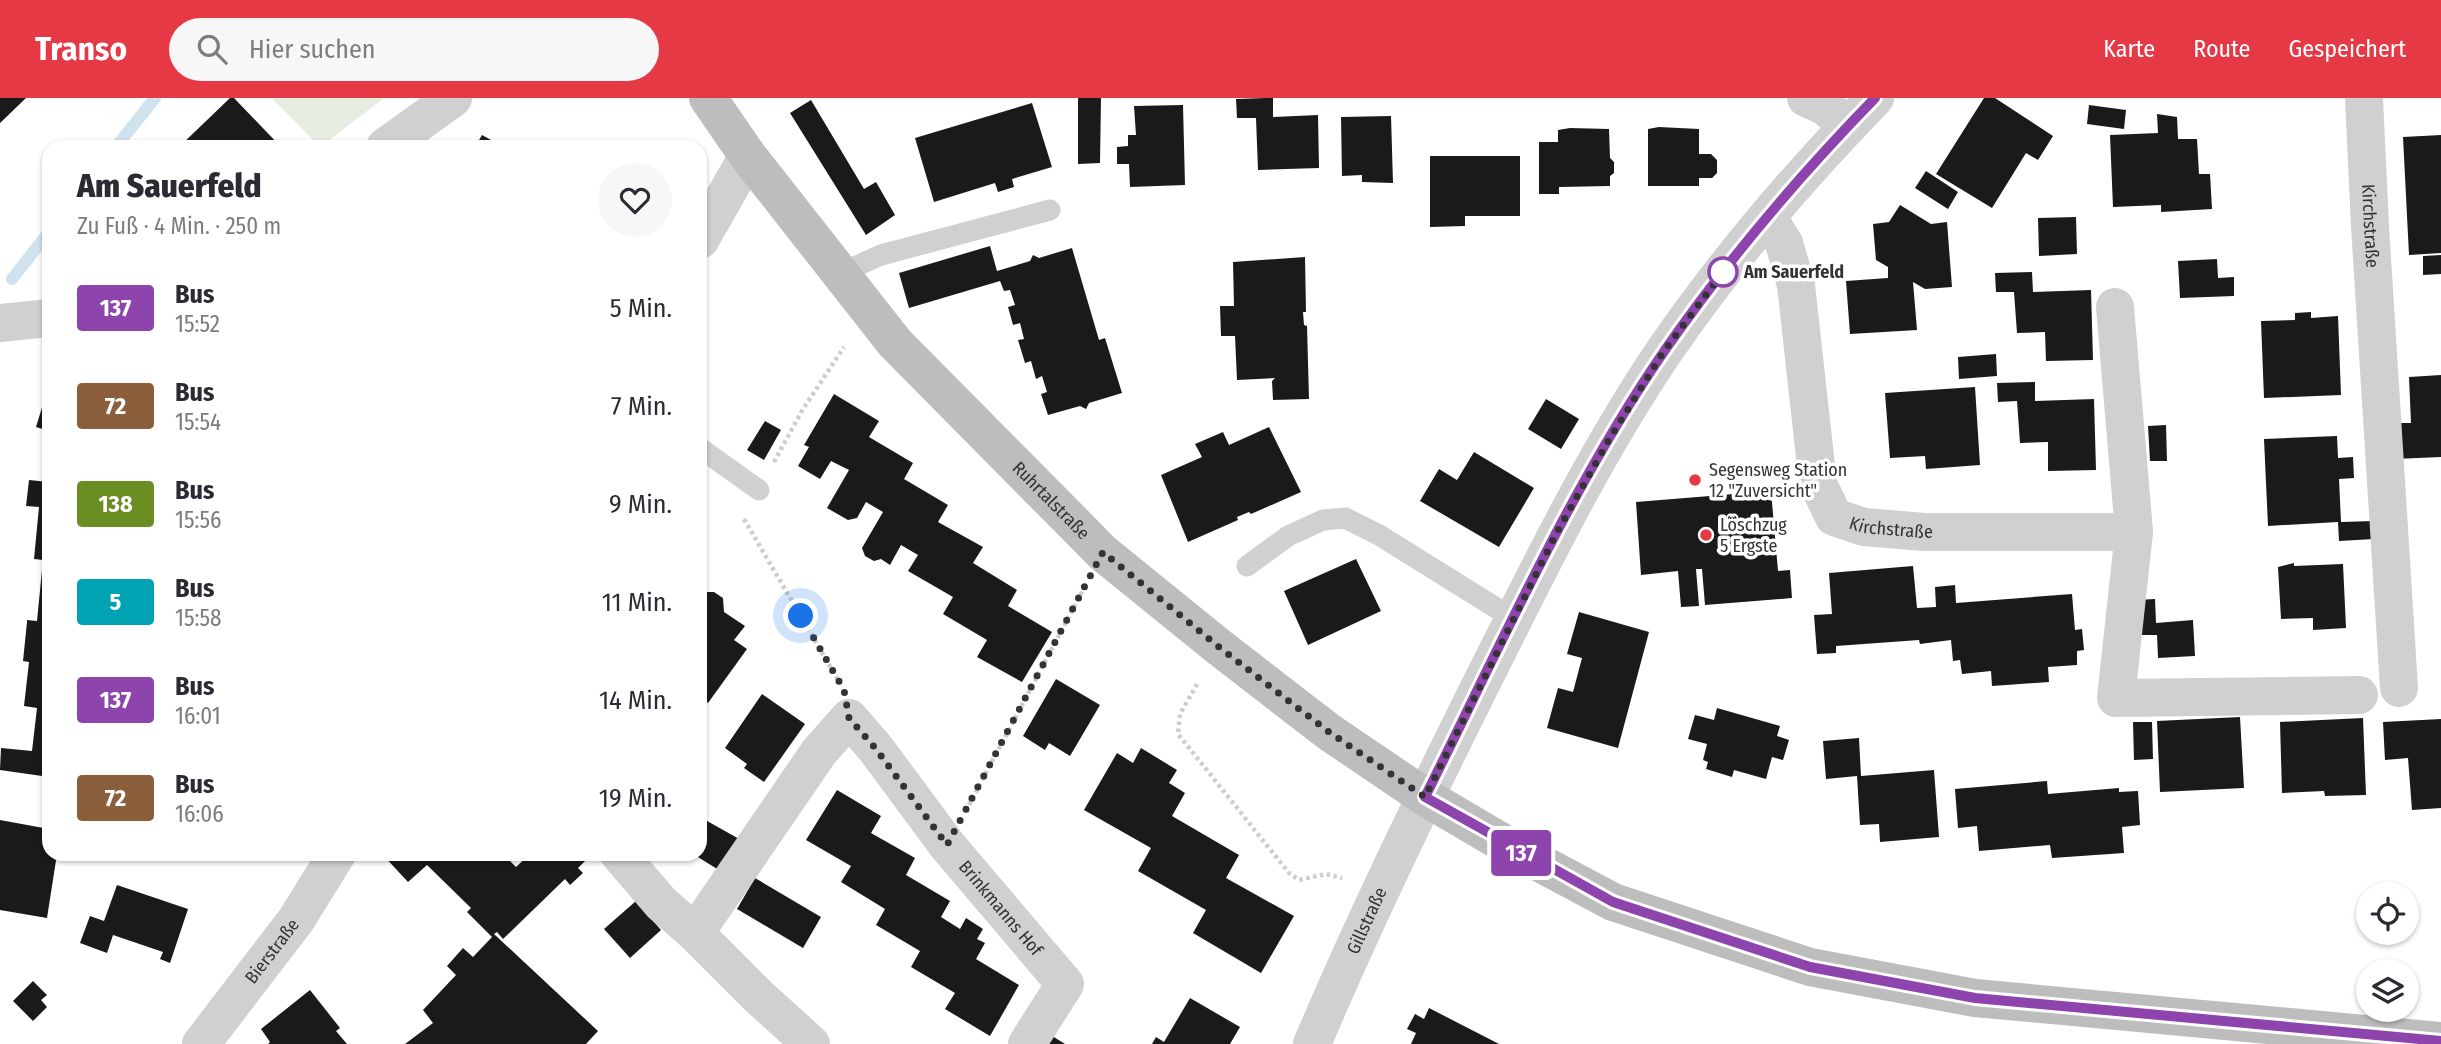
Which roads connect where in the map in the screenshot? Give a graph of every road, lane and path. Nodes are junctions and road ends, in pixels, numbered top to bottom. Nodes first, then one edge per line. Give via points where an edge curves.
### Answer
1 (453, 98) edge
2 (708, 98) edge
3 (1806, 98) edge
4 (1875, 98) edge
5 (2364, 98) edge
6 (1848, 126) junction
7 (395, 140) edge
8 (748, 156) junction
9 (1050, 210) dead end
10 (1768, 218) junction
11 (707, 228) edge
12 (841, 273) junction
13 (2115, 307) dead end
14 (868, 311) junction
15 (42, 319) edge
16 (0, 323) edge
17 (707, 453) edge
18 (759, 491) junction
19 (2134, 532) junction
20 (1103, 552) junction
21 (1247, 566) dead end
22 (1514, 619) junction
23 (1219, 647) junction
24 (2399, 688) dead end
25 (2359, 695) dead end
26 (849, 718) junction
27 (1425, 797) junction
28 (947, 845) junction
29 (333, 861) edge
30 (625, 861) edge
31 (1383, 887) junction
32 (695, 933) junction
33 (2441, 1041) edge
34 (201, 1044) edge
35 (810, 1044) edge
36 (1027, 1044) edge
37 (1312, 1044) edge

1 - 7 street
2 - 8 main road, Ruhrtalstraße
3 - 6 street
4 - 6 street
5 - 24 street, Kirchstraße
6 - 10 street
8 - 11 street
8 - 12 main road, Ruhrtalstraße
9 - 12 lane via 881,256
10 - 19 street, Kirchstraße via 1784,243 1796,285 1818,484 1834,517 1864,527 1924,532
10 - 22 street via 1718,276 1664,351 1557,532
12 - 14 main road, Ruhrtalstraße
13 - 19 street
14 - 18 path via 803,409
14 - 20 main road, Ruhrtalstraße
15 - 16 street
17 - 18 lane
18 - 26 path via 744,518 844,690
19 - 25 street via 2116,698
20 - 23 main road, Ruhrtalstraße
20 - 28 path
21 - 22 lane via 1288,536 1323,520 1346,518
22 - 27 street
23 - 27 main road, Ruhrtalstraße via 1329,732
23 - 31 path via 1180,715 1178,734 1289,873 1299,880 1326,874
26 - 28 street, Brinkmanns Hof
26 - 32 street via 819,752
27 - 31 street, Gillstraße
27 - 33 main road, Ruhrtalstraße via 1613,902 1810,967 1975,998
28 - 36 street, Brinkmanns Hof via 1065,984
29 - 34 street, Bierstraße via 296,920
30 - 32 street
31 - 37 street, Gillstraße
32 - 35 street

